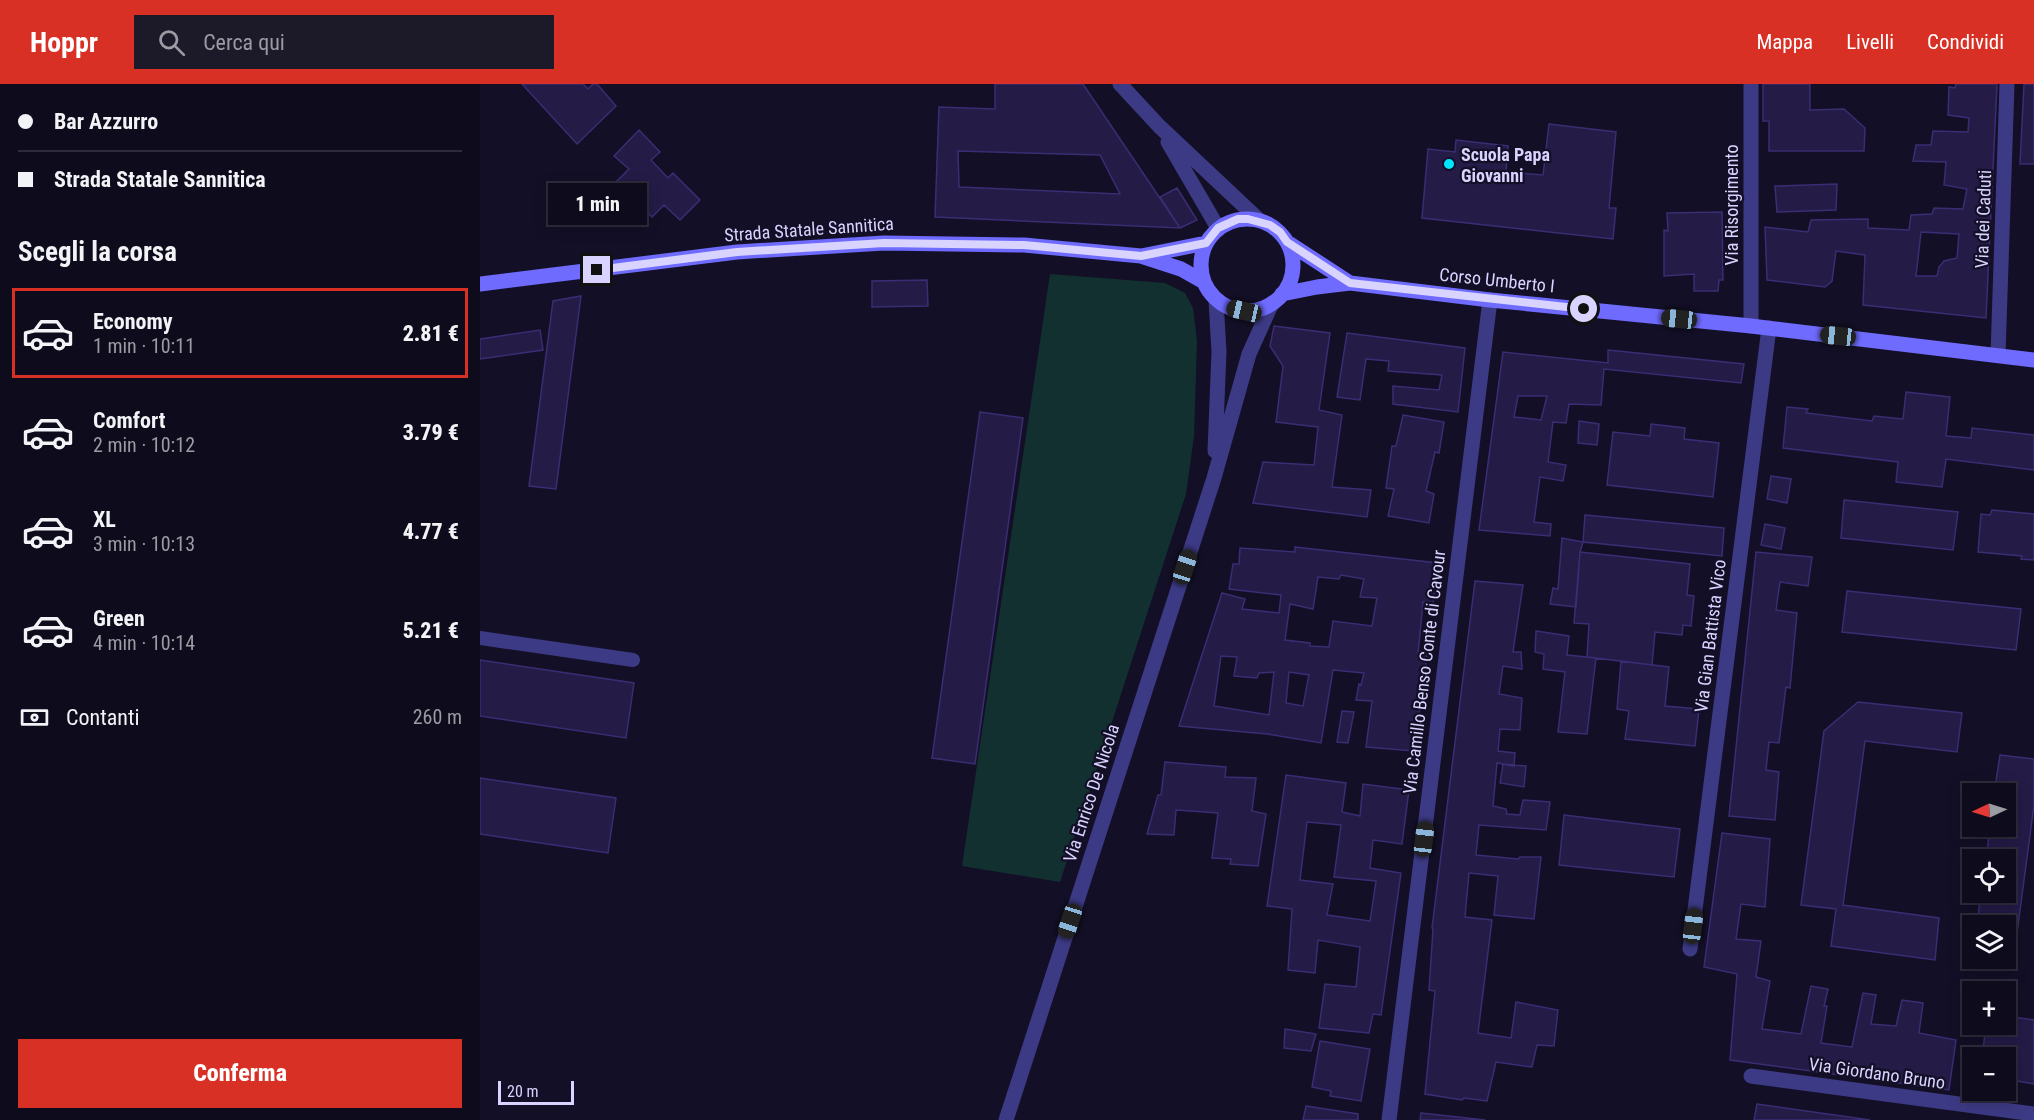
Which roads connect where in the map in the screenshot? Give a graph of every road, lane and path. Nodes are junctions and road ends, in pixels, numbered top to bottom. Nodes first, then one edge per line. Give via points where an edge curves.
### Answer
1 (1120, 84) edge
2 (1751, 84) edge
3 (2007, 84) edge
4 (1159, 126) junction
5 (1259, 220) junction
6 (1218, 228) junction
7 (1287, 242) junction
8 (1206, 243) junction
9 (1141, 256) junction
10 (1204, 282) junction
11 (1350, 283) junction
12 (480, 284) edge
13 (1277, 299) junction
14 (1216, 300) junction
15 (1490, 300) junction
16 (1751, 326) junction
17 (1769, 328) junction
18 (1998, 355) junction
19 (2034, 360) edge
20 (1214, 478) junction
21 (480, 638) edge
22 (633, 660) dead end
23 (1690, 949) dead end
24 (1751, 1076) dead end
25 (2034, 1114) edge
26 (1005, 1120) edge
27 (1389, 1120) edge

1 - 4 street
2 - 16 street, Via Risorgimento
3 - 18 street, Via dei Caduti
4 - 5 street
4 - 6 street
5 - 6 main road via 1238,219
5 - 7 main road via 1280,232
6 - 8 main road
7 - 11 main road, Corso Umberto I
7 - 13 main road via 1293,268 1290,282
8 - 9 main road, Strada Statale Sannitica
8 - 10 main road via 1201,256
9 - 10 main road, Strada Statale Sannitica
9 - 12 main road, Strada Statale Sannitica via 1024,245 884,243 737,252
10 - 14 main road
11 - 13 main road, Corso Umberto I via 1317,287
11 - 15 main road, Corso Umberto I
13 - 14 main road via 1258,310 1244,311
13 - 20 street via 1249,354
14 - 20 street via 1220,352
15 - 16 main road, Corso Umberto I
15 - 27 street, Via Camillo Benso Conte di Cavour
16 - 17 main road, Corso Umberto I
17 - 18 main road, Corso Umberto I
17 - 23 street, Via Gian Battista Vico
18 - 19 main road, Corso Umberto I
20 - 26 street, Via Enrico De Nicola
21 - 22 lane
24 - 25 street, Via Giordano Bruno

